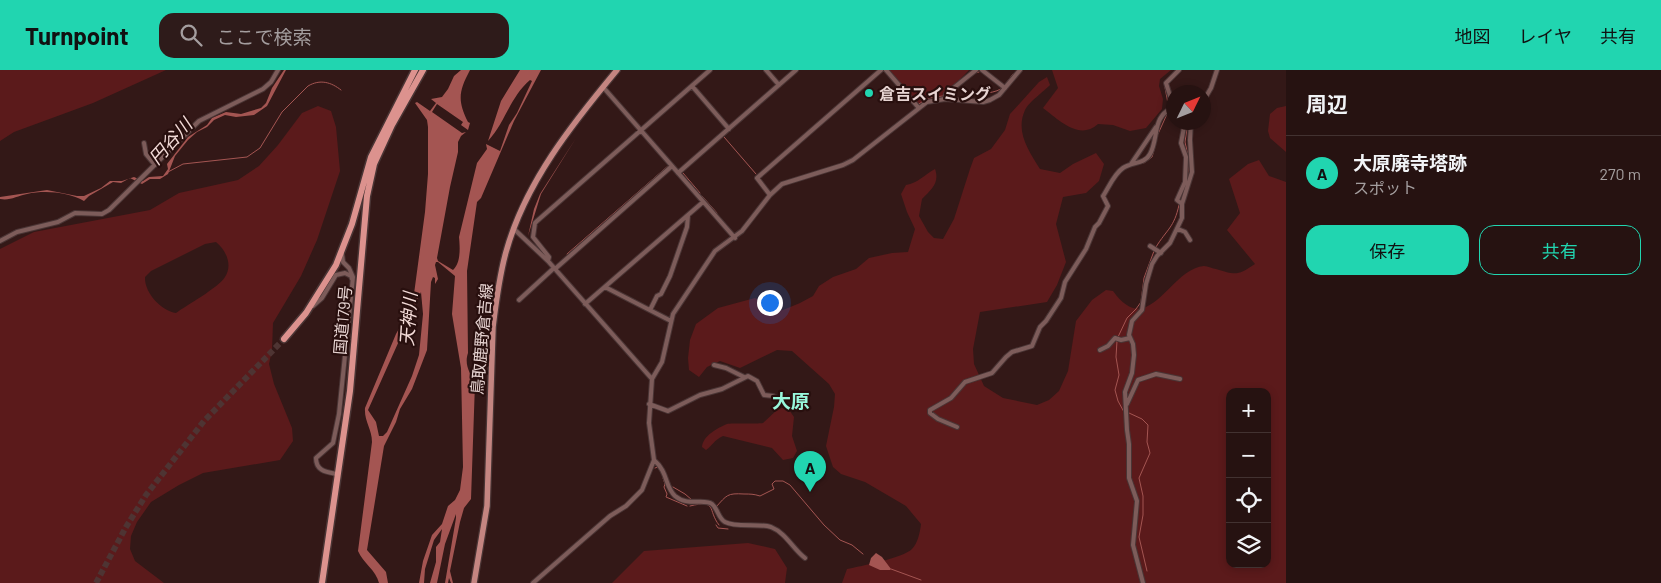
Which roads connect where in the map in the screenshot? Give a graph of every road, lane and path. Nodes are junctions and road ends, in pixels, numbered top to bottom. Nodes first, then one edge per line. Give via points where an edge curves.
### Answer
1 (278, 70) edge
2 (415, 70) edge
3 (423, 70) edge
4 (617, 70) edge
5 (710, 70) edge
6 (766, 70) edge
7 (796, 70) edge
8 (881, 70) edge
9 (886, 70) edge
10 (976, 70) edge
11 (982, 70) edge
12 (1020, 70) edge
13 (1179, 70) edge
14 (1217, 70) edge
15 (779, 85) junction
16 (1166, 85) edge
17 (1211, 85) edge
18 (692, 86) junction
19 (603, 87) junction
20 (1005, 88) junction
21 (945, 99) junction
22 (918, 107) junction
23 (1166, 113) edge
24 (1158, 125) junction
25 (729, 129) junction
26 (1183, 130) edge
27 (1191, 130) edge
28 (641, 131) junction
29 (144, 144) dead end
30 (1131, 164) junction
31 (155, 165) junction
32 (672, 166) junction
33 (678, 173) junction
34 (770, 196) junction
35 (703, 202) junction
36 (1182, 204) junction
37 (688, 215) junction
38 (514, 229) junction
39 (1178, 229) junction
40 (735, 238) junction
41 (1190, 240) dead end
42 (0, 241) edge
43 (1150, 246) dead end
44 (342, 253) junction
45 (1161, 253) junction
46 (548, 261) junction
47 (554, 269) junction
48 (353, 283) junction
49 (605, 287) junction
50 (519, 300) dead end
51 (585, 304) junction
52 (650, 310) junction
53 (306, 313) junction
54 (671, 321) junction
55 (1130, 338) junction
56 (284, 339) tunnel mouth
57 (1100, 350) dead end
58 (714, 365) dead end
59 (744, 378) junction
60 (652, 379) junction
61 (1180, 379) dead end
62 (777, 398) dead end
63 (649, 404) junction
64 (1126, 404) junction
65 (957, 427) dead end
66 (654, 460) junction
67 (337, 474) junction
68 (689, 502) junction
69 (688, 508) dead end
70 (805, 558) dead end
71 (322, 583) edge
72 (474, 583) edge
73 (532, 583) edge
74 (1144, 583) edge

1 - 31 street via 263,89 199,121
2 - 44 highway, 国道179号 via 370,157
3 - 67 highway, 国道179号 via 374,164 367,196 350,391
4 - 19 main road, 鳥取鹿野倉吉線
5 - 18 street
6 - 15 street
7 - 15 street
8 - 34 street via 757,178
9 - 22 street
10 - 21 street via 946,94
11 - 20 street
12 - 20 street
13 - 16 street
14 - 17 street
15 - 25 street
18 - 25 street
18 - 28 street
19 - 28 street
19 - 38 main road, 鳥取鹿野倉吉線 via 568,132 542,173
20 - 21 street via 999,95 983,102
21 - 22 street
22 - 34 street via 853,160 782,184
23 - 24 street
24 - 30 street
24 - 30 street via 1151,153 1145,160
25 - 33 street
26 - 36 street via 1181,143 1186,157 1184,182 1177,200
27 - 36 street via 1192,172
28 - 32 street
28 - 46 street via 535,223 533,237 549,257
29 - 31 street via 146,154
30 - 65 street via 1116,174 1103,196 1108,206 1032,346 1012,352 992,374 965,382 951,398 930,410 938,419
31 - 42 street via 116,205 102,214 75,213
32 - 33 street
32 - 47 street
33 - 35 street
34 - 40 street
35 - 37 street
35 - 40 street
36 - 39 street
37 - 49 street
37 - 52 street via 685,235 670,276
38 - 46 street
38 - 72 main road, 鳥取鹿野倉吉線 via 496,300 487,506
39 - 41 street via 1185,232
39 - 45 street
40 - 54 street via 715,251 676,308
43 - 45 street
44 - 48 street via 343,262 352,272
44 - 53 highway, 国道179号
45 - 55 street via 1152,264 1142,310 1132,321
46 - 47 street
47 - 50 street
47 - 51 street
48 - 53 street via 349,275 336,275 322,298
48 - 67 street via 333,442 316,458 319,469
49 - 51 street
49 - 52 street
51 - 60 street
52 - 54 street
53 - 56 highway, 国道179号
54 - 60 street via 662,362
55 - 57 street via 1114,339
55 - 64 street via 1133,365 1125,392
58 - 59 street
59 - 62 street via 752,377 764,395
59 - 63 street via 722,389 700,394 668,411
60 - 63 street
61 - 64 street via 1156,374 1138,380
63 - 66 street
64 - 74 street via 1129,478 1137,501 1133,545
66 - 68 street via 661,466 674,494
66 - 73 street via 638,496
67 - 71 highway, 国道179号
68 - 69 street
68 - 70 street via 712,504 720,518 730,524 771,527

